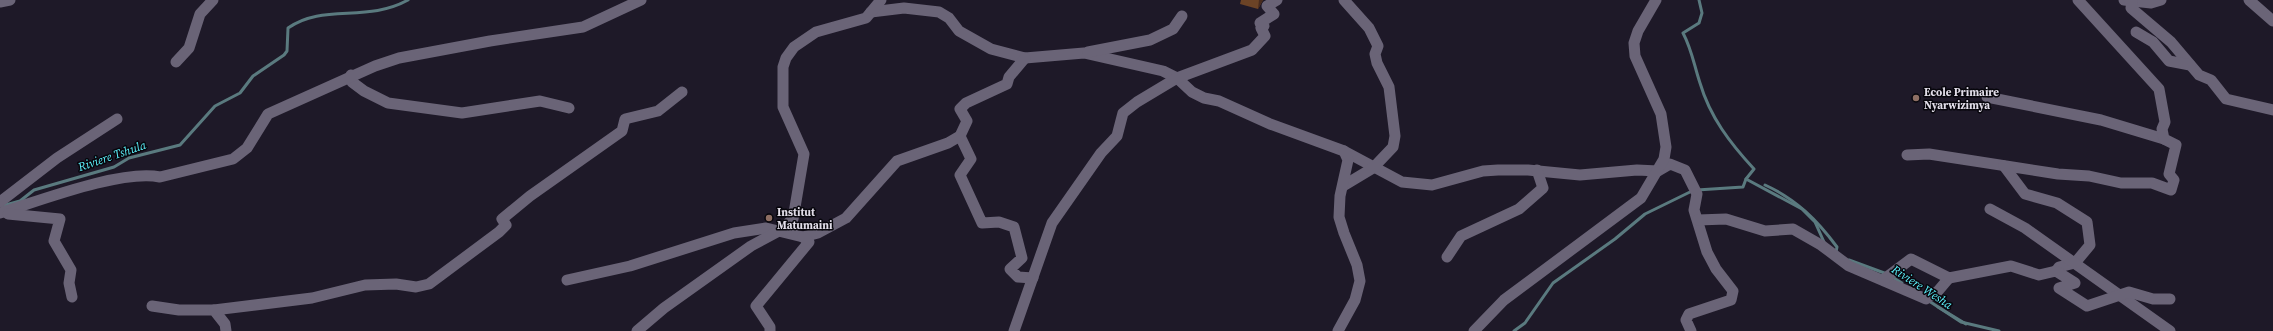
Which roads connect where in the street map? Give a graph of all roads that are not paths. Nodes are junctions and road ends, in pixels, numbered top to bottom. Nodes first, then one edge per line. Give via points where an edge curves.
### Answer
1 (10, 0) edge
2 (213, 0) edge
3 (641, 0) edge
4 (881, 0) edge
5 (1277, 0) edge
6 (1344, 0) edge
7 (1656, 0) edge
8 (2078, 0) edge
9 (2128, 0) edge
10 (2161, 0) edge
11 (2249, 0) edge
12 (0, 1) edge
13 (871, 12) junction
14 (1182, 16) dead end
15 (2273, 21) edge
16 (2136, 32) dead end
17 (1084, 53) junction
18 (1025, 58) junction
19 (176, 62) dead end
20 (2190, 64) junction
21 (352, 75) junction
22 (1177, 78) junction
23 (682, 92) dead end
24 (1987, 97) dead end
25 (569, 108) dead end
26 (2273, 110) edge
27 (117, 119) dead end
28 (960, 136) junction
29 (2164, 139) junction
30 (1344, 151) junction
31 (1907, 155) dead end
32 (2004, 166) junction
33 (1373, 168) junction
34 (1537, 170) junction
35 (1658, 171) junction
36 (1343, 186) junction
37 (0, 202) edge
38 (1990, 209) dead end
39 (0, 213) edge
40 (1698, 220) junction
41 (779, 232) junction
42 (803, 237) junction
43 (1447, 257) dead end
44 (2075, 263) junction
45 (2056, 272) junction
46 (1033, 278) junction
47 (1949, 278) junction
48 (567, 280) dead end
49 (1883, 280) junction
50 (2118, 295) junction
51 (72, 297) dead end
52 (2170, 299) dead end
53 (152, 306) dead end
54 (214, 310) junction
55 (226, 331) edge
56 (637, 331) edge
57 (770, 331) edge
58 (1014, 331) edge
59 (1338, 331) edge
60 (1474, 331) edge
61 (1691, 331) edge
62 (2170, 331) edge

1 - 12 street
2 - 19 street via 208,2 197,18 189,48
3 - 21 street via 583,27 399,58
4 - 13 street
5 - 22 street via 1267,6 1274,14 1260,23 1264,26 1261,28 1265,36 1252,50
6 - 33 street via 1375,37 1378,46 1375,54 1377,63 1389,87 1395,136 1393,147
7 - 35 street via 1634,43 1638,67 1661,114 1664,130 1666,147
8 - 29 street via 2158,89 2165,122 2162,129
9 - 10 street via 2151,3
9 - 20 street via 2131,8 2171,42
11 - 15 street
13 - 18 street via 904,8 939,12 949,18 959,31 991,49
13 - 41 street via 860,21 816,32 794,47 786,58 783,67 784,107 804,154 793,219
14 - 17 street via 1173,29 1150,40
16 - 20 street via 2153,42 2169,61
17 - 18 street
17 - 22 street via 1144,66
18 - 28 street via 1009,77 1007,84 960,109 967,121
20 - 26 street via 2200,75 2211,80 2226,99
21 - 25 street via 352,82 388,103 462,113 540,101
21 - 39 street via 268,114 247,148 233,159 190,171 95,184
22 - 30 street via 1192,92 1204,98 1219,101 1270,124
22 - 46 street via 1123,113 1117,136 1101,153 1052,223
23 - 54 street via 658,111 625,119 622,131 526,197 516,209 505,214 502,219 506,225 499,232 429,284 416,287 364,284 312,298
24 - 29 street via 2101,120
27 - 37 street via 72,145
28 - 42 street via 933,150 897,161 846,218 825,230
28 - 46 street via 971,159 960,175 965,191 977,206 982,223 999,222 1014,227 1022,258 1010,269 1018,277
29 - 32 street via 2176,145 2169,174 2174,180 2172,190 2152,183 2121,183 2090,176
30 - 33 street
30 - 36 street via 1348,160
31 - 32 street via 1929,154
32 - 44 street via 2025,194 2057,203 2087,222 2090,245
33 - 34 street via 1402,182 1432,185 1483,171
33 - 36 street
34 - 35 street via 1580,175 1637,170
34 - 43 street via 1543,188 1518,209 1461,236
35 - 40 street via 1670,164 1685,170 1695,190 1694,210
35 - 60 street via 1641,198 1504,300
36 - 59 street via 1340,218 1356,258 1360,282 1352,307
38 - 44 street via 2025,228
39 - 51 street via 60,220 54,241 71,270 69,283
40 - 49 street via 1726,219 1765,231 1793,229 1822,245 1849,266
40 - 61 street via 1707,252 1733,291 1731,300 1689,314 1686,320
41 - 42 street
41 - 48 street via 766,228 734,233 630,266
41 - 56 street via 751,246 664,308
42 - 57 street via 809,242 756,306
44 - 45 street via 2059,267
44 - 50 street
45 - 47 street via 2039,275 2011,266
45 - 50 street via 2075,284 2059,288 2087,306
46 - 58 street
47 - 49 street via 1911,259
47 - 49 street via 1938,291 1926,299
50 - 52 street via 2129,292 2153,299
50 - 62 street via 2145,311
53 - 54 street via 179,310
54 - 55 street via 225,324

